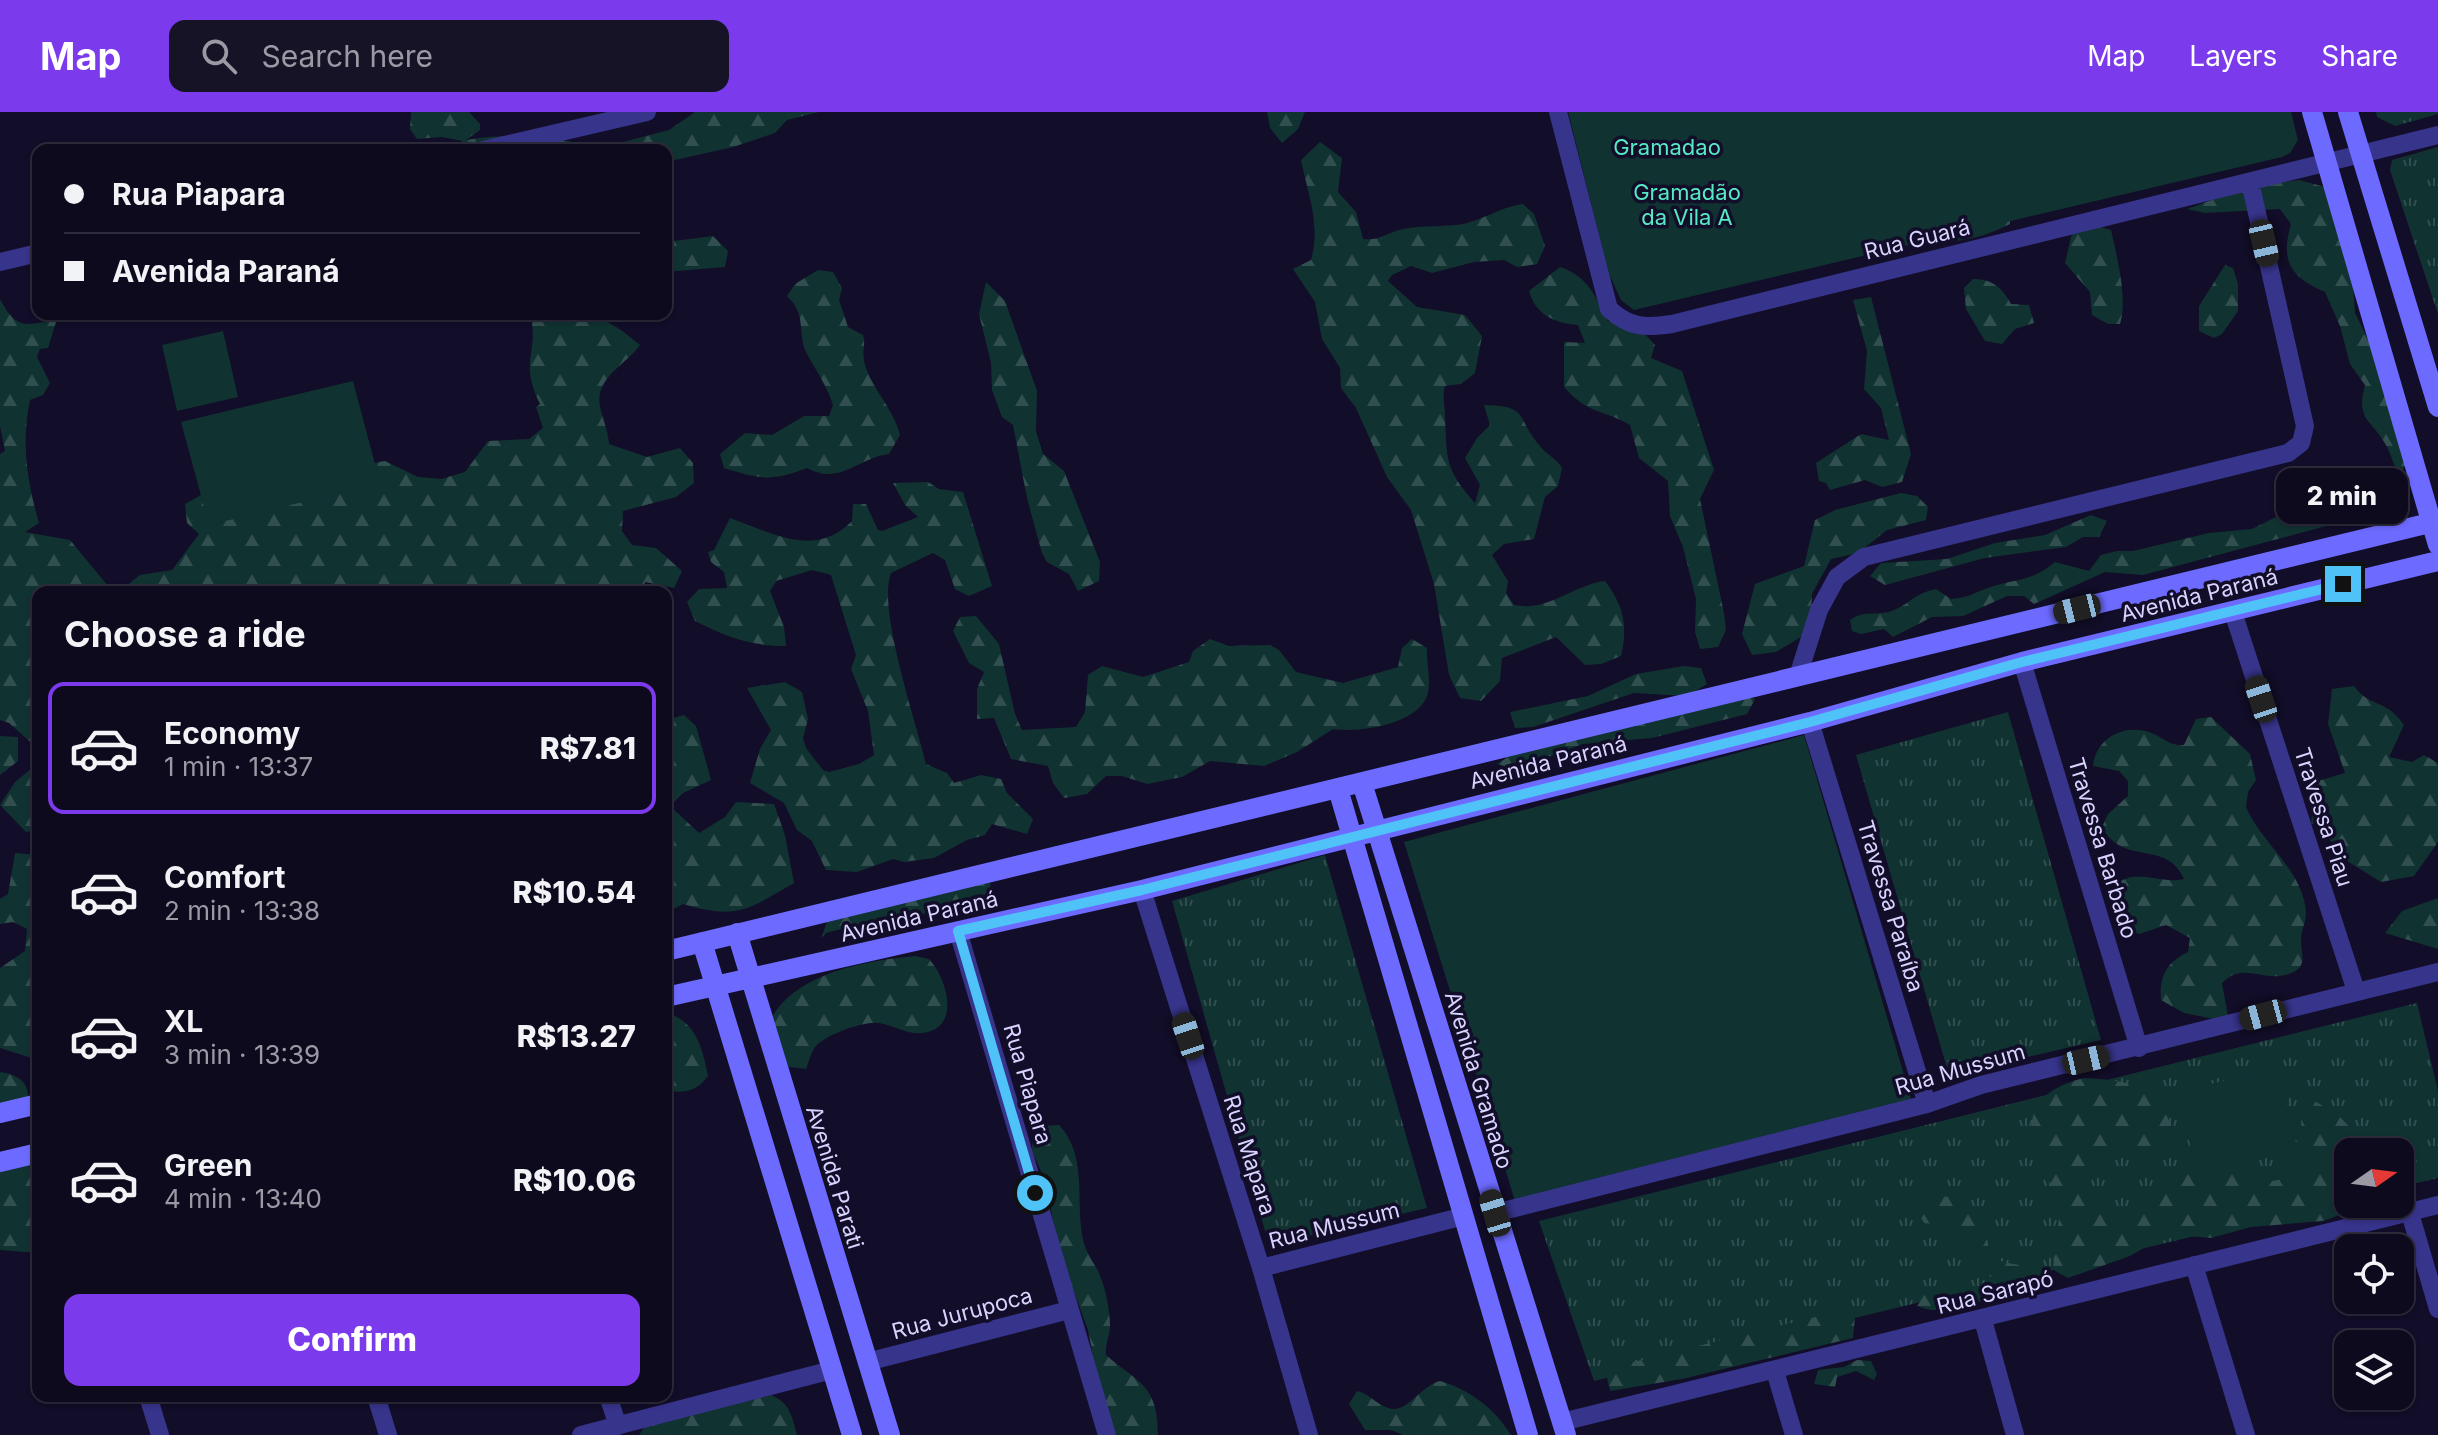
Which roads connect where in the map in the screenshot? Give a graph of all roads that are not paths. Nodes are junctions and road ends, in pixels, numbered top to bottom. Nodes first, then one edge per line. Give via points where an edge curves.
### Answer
1 (647, 112) edge
2 (1558, 112) edge
3 (2312, 112) edge
4 (2348, 112) edge
5 (2438, 135) edge
6 (509, 144) edge
7 (2361, 155) junction
8 (2328, 163) junction
9 (2250, 182) junction
10 (32, 254) edge
11 (0, 262) edge
12 (2438, 407) edge
13 (2435, 523) edge
14 (2438, 545) edge
15 (2438, 561) edge
16 (2233, 612) junction
17 (2022, 662) junction
18 (1798, 676) junction
19 (1810, 722) junction
20 (1362, 783) junction
21 (1338, 789) junction
22 (1377, 830) junction
23 (1353, 836) junction
24 (1142, 890) junction
25 (958, 931) junction
26 (737, 933) junction
27 (702, 942) junction
28 (672, 950) edge
29 (2438, 972) edge
30 (749, 980) junction
31 (714, 986) junction
32 (2356, 991) junction
33 (672, 996) edge
34 (2139, 1048) junction
35 (1927, 1104) junction
36 (32, 1105) edge
37 (0, 1113) edge
38 (32, 1154) edge
39 (0, 1162) edge
40 (2438, 1205) edge
41 (2414, 1212) edge
42 (1495, 1213) junction
43 (1464, 1216) junction
44 (2389, 1218) edge
45 (2411, 1218) edge
46 (2194, 1265) junction
47 (1261, 1268) junction
48 (2438, 1309) edge
49 (1069, 1310) junction
50 (1983, 1320) junction
51 (867, 1362) junction
52 (832, 1370) junction
53 (1775, 1371) junction
54 (150, 1402) edge
55 (378, 1402) edge
56 (610, 1402) edge
57 (618, 1426) junction
58 (1564, 1429) edge
59 (160, 1435) edge
60 (388, 1435) edge
61 (581, 1435) edge
62 (852, 1435) edge
63 (890, 1435) edge
64 (1107, 1435) edge
65 (1309, 1435) edge
66 (1528, 1435) edge
67 (1794, 1435) edge
68 (2015, 1435) edge
69 (2246, 1435) edge

1 - 6 street
2 - 9 street, Rua Guará via 1609,309 1625,323 1643,327
3 - 8 main road
4 - 7 main road
5 - 7 street, Rua Guará
7 - 8 street, Rua Guará
7 - 12 main road
8 - 9 street, Rua Guará
8 - 13 main road
9 - 18 street via 2305,426 2301,443 2288,453 1864,557 1837,577 1819,610
10 - 11 street
13 - 14 main road
13 - 18 main road, Avenida Paraná
15 - 16 main road, Avenida Paraná
16 - 17 main road, Avenida Paraná
16 - 32 street, Travessa Piau
17 - 19 main road, Avenida Paraná
17 - 34 street, Travessa Barbado
18 - 20 main road, Avenida Paraná
19 - 22 main road, Avenida Paraná
19 - 35 street, Travessa Paraíba
20 - 21 main road, Avenida Paraná
20 - 22 main road, Avenida Gramado
21 - 23 main road
21 - 26 main road, Avenida Paraná
22 - 23 main road, Avenida Paraná
22 - 42 main road, Avenida Gramado
23 - 24 main road, Avenida Paraná
23 - 43 main road
24 - 25 main road, Avenida Paraná
24 - 47 street, Rua Mapara
25 - 30 main road, Avenida Paraná
25 - 49 street, Rua Piapara
26 - 27 main road, Avenida Paraná
26 - 30 main road, Avenida Parati
27 - 28 main road, Avenida Paraná
27 - 31 main road
29 - 32 street, Rua Mussum
30 - 31 main road, Avenida Paraná
30 - 51 main road, Avenida Parati
31 - 33 main road, Avenida Paraná
31 - 52 main road
32 - 34 street, Rua Mussum
34 - 35 street, Rua Mussum via 1981,1085
35 - 42 street, Rua Mussum
36 - 37 main road
38 - 39 main road
40 - 41 street, Rua Sarapó
42 - 58 main road, Avenida Gramado
43 - 47 street, Rua Mussum
43 - 66 main road
44 - 46 street, Rua Sarapó
45 - 48 street
46 - 50 street, Rua Sarapó
46 - 69 street
47 - 65 street, Rua Mapara
49 - 51 street, Rua Jurupoca
49 - 64 street, Rua Piapara
50 - 53 street, Rua Sarapó
50 - 68 street
51 - 63 main road, Avenida Parati
52 - 57 street
52 - 62 main road
53 - 58 street, Rua Sarapó
53 - 67 street
54 - 59 street
55 - 60 street
56 - 57 street
57 - 61 street

